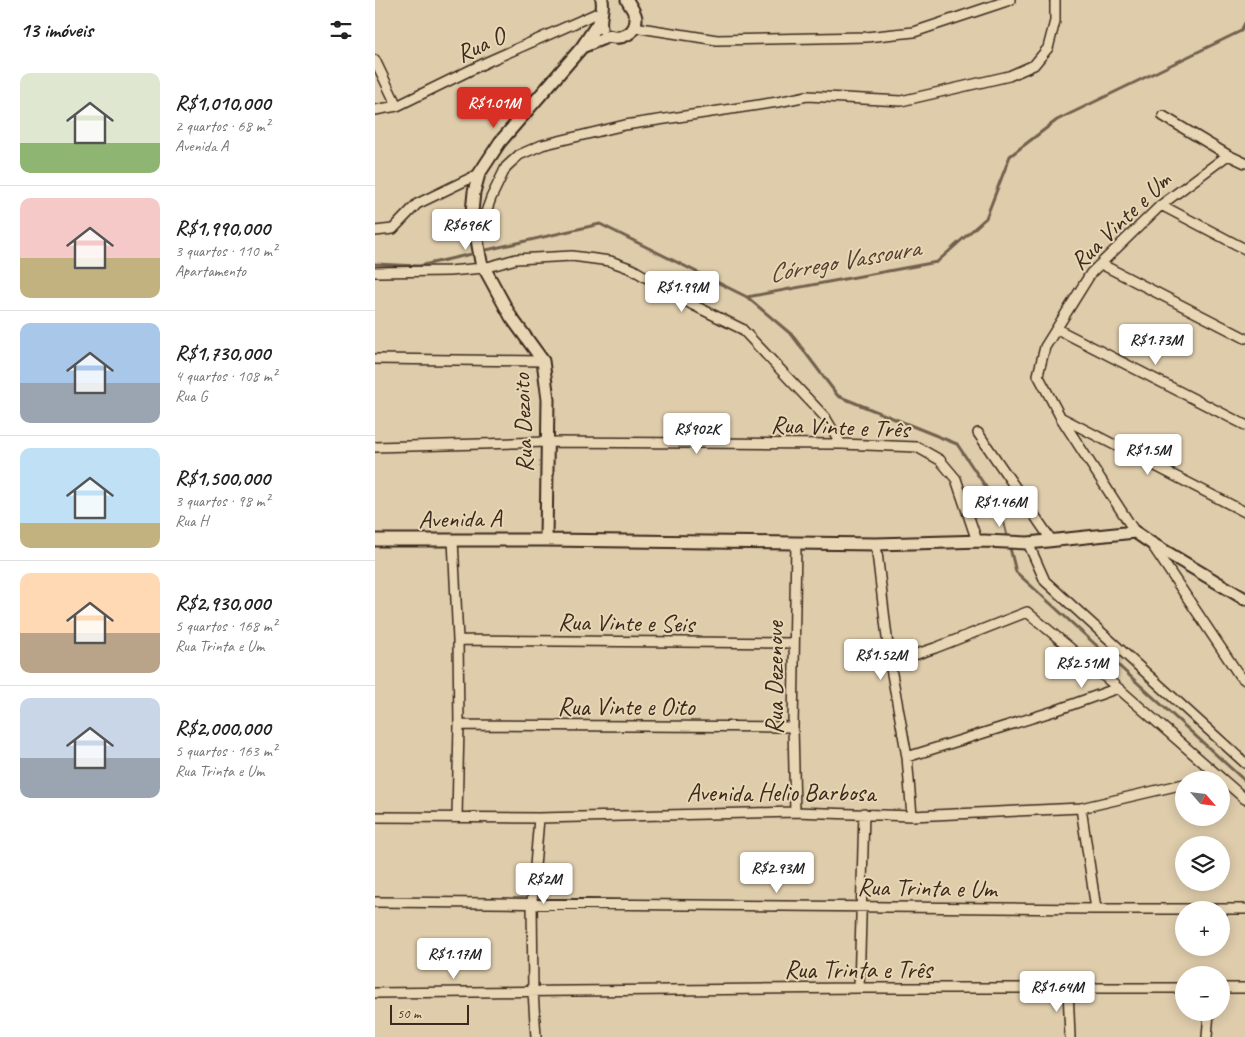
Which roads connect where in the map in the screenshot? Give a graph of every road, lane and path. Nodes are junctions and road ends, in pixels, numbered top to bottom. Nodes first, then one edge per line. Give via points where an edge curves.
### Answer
1 (628, 0) edge
2 (1006, 0) edge
3 (1055, 0) edge
4 (601, 10) edge
5 (634, 26) junction
6 (609, 36) junction
7 (582, 47) junction
8 (375, 60) edge
9 (397, 106) junction
10 (375, 110) edge
11 (1163, 116) dead end
12 (1228, 155) junction
13 (1245, 163) edge
14 (479, 174) junction
15 (1161, 205) junction
16 (375, 231) edge
17 (477, 237) junction
18 (1245, 249) edge
19 (1101, 264) junction
20 (483, 265) junction
21 (375, 272) edge
22 (1057, 329) junction
23 (1245, 338) edge
24 (375, 359) edge
25 (543, 361) junction
26 (1061, 418) junction
27 (1245, 425) edge
28 (978, 433) dead end
29 (548, 442) junction
30 (841, 444) junction
31 (375, 447) edge
32 (1245, 512) edge
33 (1135, 532) junction
34 (375, 540) edge
35 (453, 540) junction
36 (545, 540) junction
37 (981, 541) junction
38 (1052, 541) junction
39 (796, 543) junction
40 (876, 544) junction
41 (1028, 544) junction
42 (1151, 544) junction
43 (1245, 598) edge
44 (458, 640) junction
45 (794, 644) junction
46 (890, 663) junction
47 (1245, 680) edge
48 (1118, 688) junction
49 (459, 725) junction
50 (793, 727) junction
51 (907, 757) junction
52 (1245, 763) edge
53 (1213, 771) edge
54 (1175, 786) edge
55 (1230, 786) edge
56 (1245, 799) edge
57 (1081, 808) junction
58 (795, 812) junction
59 (864, 814) junction
60 (912, 816) junction
61 (375, 817) edge
62 (457, 817) junction
63 (539, 818) junction
64 (375, 902) edge
65 (532, 902) junction
66 (862, 907) junction
67 (1096, 909) junction
68 (1245, 909) edge
69 (859, 988) junction
70 (1175, 988) edge
71 (1230, 988) edge
72 (1245, 988) edge
73 (1068, 989) junction
74 (533, 991) junction
75 (375, 993) edge
76 (1208, 1021) edge
77 (535, 1037) edge
78 (1069, 1037) edge
79 (1207, 1037) edge

1 - 5 main road via 635,15
2 - 5 street via 914,32 866,37 717,40
3 - 17 street via 1055,21 1048,48 1034,65 1009,76 901,101 807,96 625,125 542,145 519,155 506,167
4 - 6 main road via 601,28
4 - 7 main road
4 - 9 street, Rua O
5 - 6 main road via 622,38
6 - 7 main road
7 - 14 main road via 500,142
8 - 9 street
9 - 10 street, Rua O
11 - 12 street
12 - 13 street
12 - 15 street, Rua Vinte e Um
14 - 16 street via 417,204 393,229
14 - 17 main road via 472,212
15 - 18 street
15 - 19 street, Rua Vinte e Um
17 - 20 main road, Rua Dezoito
19 - 22 street, Rua Vinte e Um via 1091,273
19 - 23 street
20 - 21 street via 449,271
20 - 25 main road, Rua Dezoito via 511,317
20 - 30 street via 516,259 572,256 611,261 632,269 742,329 825,417
22 - 26 street, Rua Vinte e Um via 1045,347 1038,375
22 - 27 street
24 - 25 street
25 - 29 main road, Rua Dezoito via 548,399
26 - 32 street
26 - 33 street, Rua Vinte e Um
28 - 38 street
29 - 30 street, Rua Vinte e Três
29 - 31 street, Rua Vinte e Três
29 - 36 main road, Rua Dezoito
30 - 37 street, Rua Vinte e Três via 917,447 940,460 956,479
33 - 38 main road
33 - 42 main road, Rua Vinte e Um
34 - 35 main road, Avenida A
35 - 36 main road, Avenida A
35 - 44 street
36 - 39 main road
37 - 40 main road
37 - 41 main road
38 - 41 main road
39 - 40 main road
39 - 45 street, Rua Dezenove
40 - 46 street
41 - 52 street via 1045,581
42 - 43 main road
42 - 47 street, Rua Vinte e Um via 1239,676
44 - 45 street, Rua Vinte e Seis
44 - 49 street
45 - 50 street, Rua Dezenove
46 - 48 street via 1027,612
46 - 51 street
48 - 51 street
48 - 53 street
49 - 50 street, Rua Vinte e Oito
49 - 62 street
50 - 58 street, Rua Dezenove
51 - 60 street
54 - 57 street, Avenida Helio Barbosa
55 - 56 street
57 - 60 street, Avenida Helio Barbosa
57 - 67 street
58 - 59 street, Avenida Helio Barbosa
58 - 63 street, Avenida Helio Barbosa
59 - 60 street, Avenida Helio Barbosa
59 - 66 street
61 - 62 street, Avenida Helio Barbosa
62 - 63 street, Avenida Helio Barbosa
63 - 65 street
64 - 65 street, Rua Trinta e Um
65 - 66 street, Rua Trinta e Um
65 - 74 street
66 - 67 street, Rua Trinta e Um
66 - 69 street
67 - 68 street, Rua Trinta e Um
69 - 73 street, Rua Trinta e Três
69 - 74 street, Rua Trinta e Três
70 - 73 street, Rua Trinta e Três
71 - 72 street
73 - 78 street
74 - 75 street, Rua Trinta e Três
74 - 77 street
76 - 79 street

